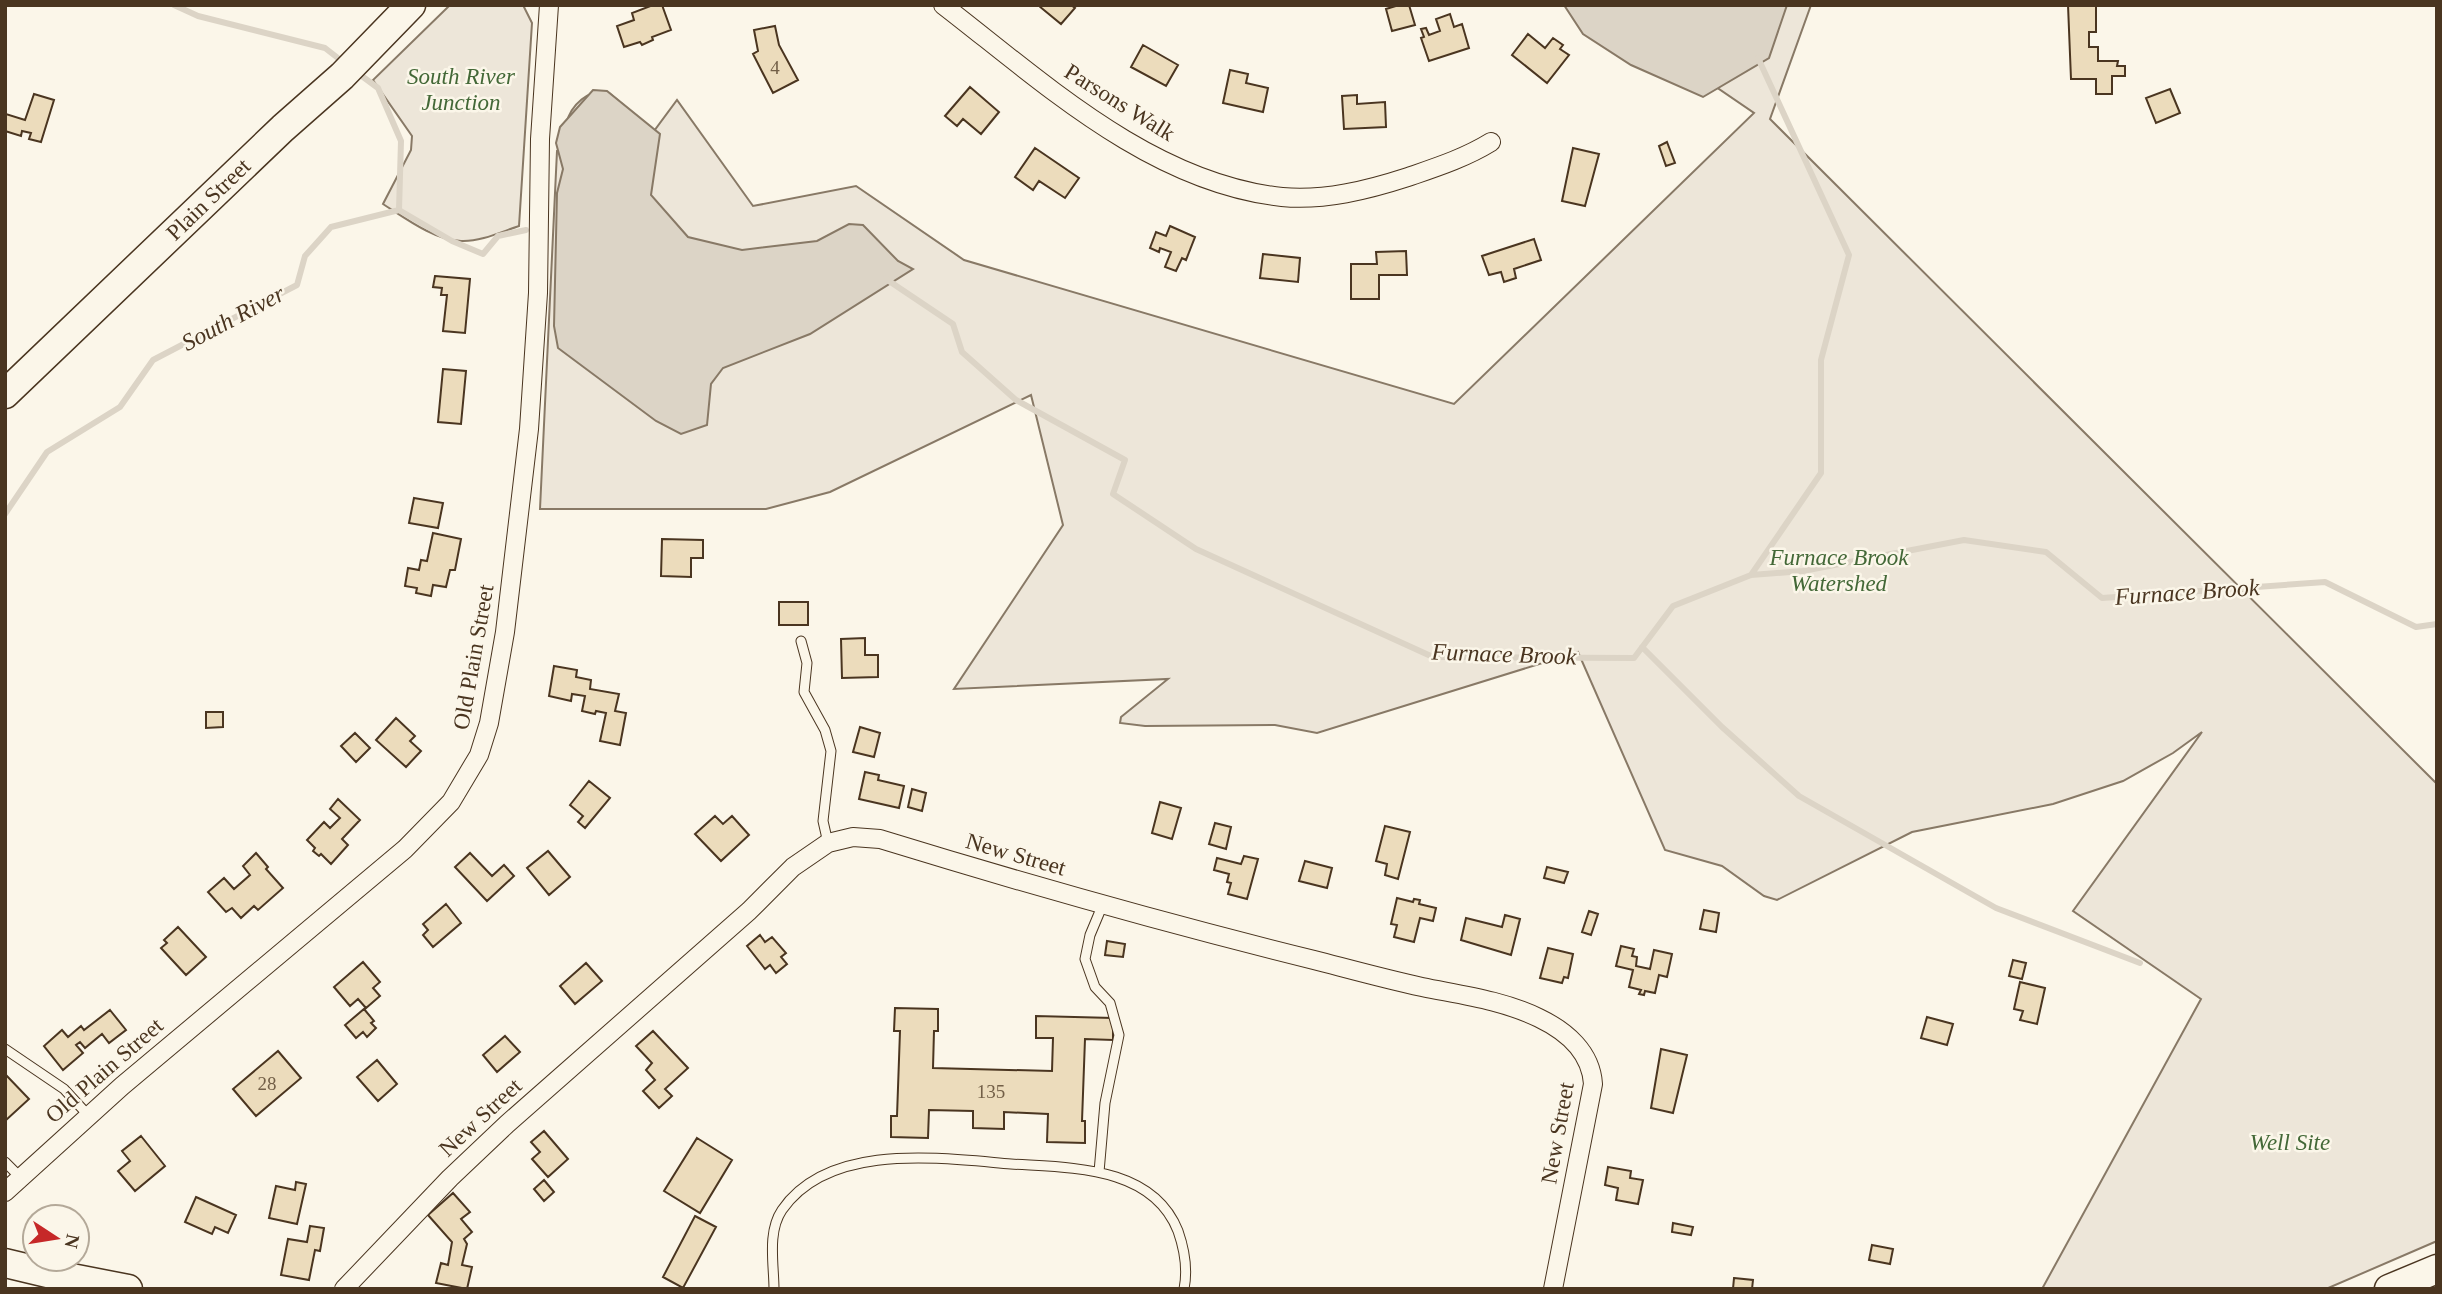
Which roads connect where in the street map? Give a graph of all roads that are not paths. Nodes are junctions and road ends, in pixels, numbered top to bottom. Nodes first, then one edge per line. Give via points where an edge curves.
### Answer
1 (411, 5) edge
2 (549, 5) edge
3 (943, 5) edge
4 (1491, 142) dead end
5 (5, 394) edge
6 (801, 641) dead end
7 (828, 843) junction
8 (1103, 904) junction
9 (5, 1049) edge
10 (88, 1115) junction
11 (5, 1162) edge
12 (1099, 1172) junction
13 (20, 1177) junction
14 (5, 1192) edge
15 (5, 1263) edge
16 (2437, 1269) edge
17 (128, 1289) edge
18 (344, 1289) edge
19 (774, 1289) edge
20 (1184, 1289) edge
21 (1553, 1289) edge
22 (2389, 1289) edge

1 - 5 main road, Plain Street
2 - 10 street, Old Plain Street via 530,418 505,632 479,755 451,802 405,849
3 - 4 street, Parsons Walk via 1119,136 1195,174 1254,192 1311,197 1365,189 1448,164
6 - 7 lane via 807,663 804,692 831,751 823,821
7 - 8 street, New Street via 853,837 880,839
7 - 18 street, New Street via 793,867 517,1115
8 - 12 lane via 1085,959 1095,988 1110,1003 1119,1035 1105,1103
8 - 21 street, New Street via 1350,970 1499,1003 1562,1031 1587,1060 1592,1084
9 - 10 lane via 64,1089
10 - 13 street, Old Plain Street
11 - 13 lane
12 - 19 lane via 937,1158 847,1165 825,1173 779,1213 772,1241
12 - 20 lane via 1137,1187 1163,1205 1183,1244 1187,1266
13 - 14 street, Old Plain Street
15 - 17 main road via 49,1278
16 - 22 main road

